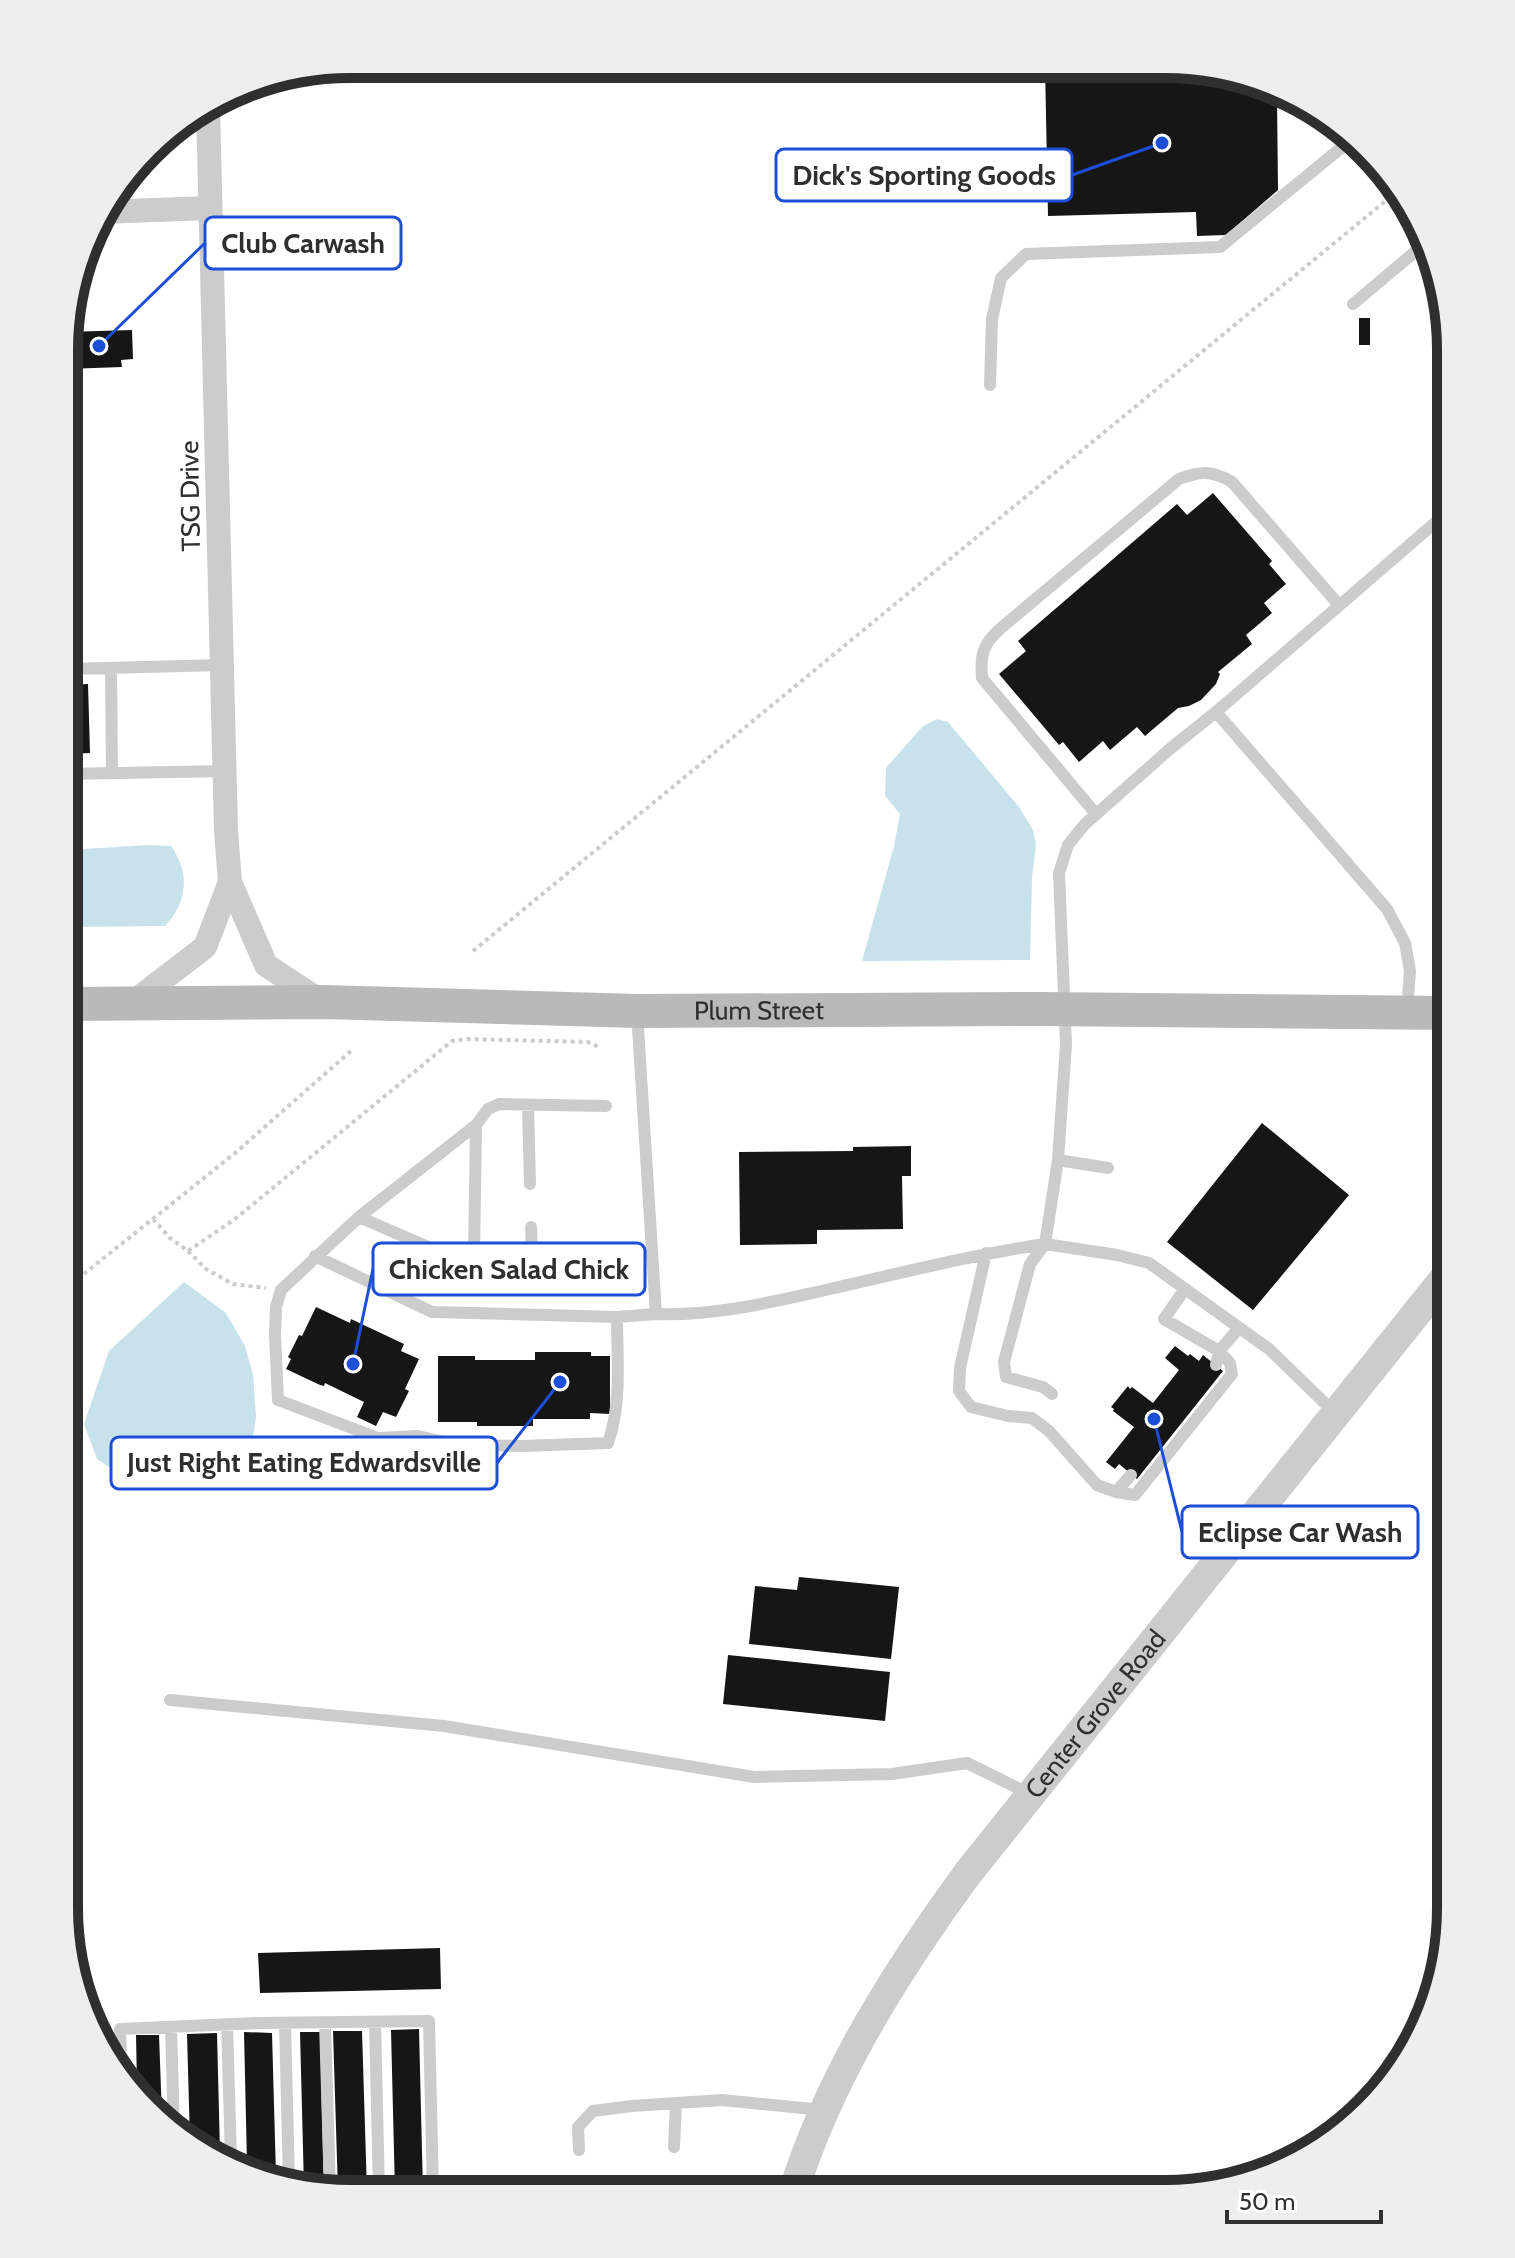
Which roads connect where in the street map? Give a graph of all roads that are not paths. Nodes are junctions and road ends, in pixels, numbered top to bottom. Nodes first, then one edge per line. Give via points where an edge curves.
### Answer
1 (208, 119) edge
2 (1344, 146) edge
3 (210, 208) junction
4 (116, 211) edge
5 (1417, 250) edge
6 (1353, 304) dead end
7 (990, 385) dead end
8 (1437, 521) edge
9 (1339, 605) junction
10 (222, 665) junction
11 (111, 668) junction
12 (78, 669) edge
13 (1216, 712) junction
14 (225, 771) junction
15 (112, 773) junction
16 (78, 774) edge
17 (1096, 814) junction
18 (230, 882) junction
19 (323, 1002) junction
20 (132, 1003) junction
21 (78, 1004) edge
22 (1065, 1009) junction
23 (637, 1011) junction
24 (1407, 1012) junction
25 (1437, 1013) edge
26 (528, 1105) junction
27 (606, 1106) dead end
28 (476, 1125) junction
29 (1058, 1160) junction
30 (1108, 1168) dead end
31 (530, 1184) dead end
32 (359, 1217) junction
33 (531, 1227) dead end
34 (1045, 1244) junction
35 (651, 1252) junction
36 (986, 1253) junction
37 (315, 1256) junction
38 (532, 1256) junction
39 (474, 1258) junction
40 (1436, 1288) edge
41 (1185, 1289) junction
42 (656, 1314) junction
43 (617, 1317) junction
44 (1239, 1328) junction
45 (1219, 1351) junction
46 (1216, 1365) dead end
47 (1052, 1394) dead end
48 (1335, 1413) junction
49 (1131, 1475) dead end
50 (1116, 1492) junction
51 (170, 1700) dead end
52 (1030, 1794) junction
53 (325, 2022) junction
54 (375, 2022) junction
55 (285, 2023) junction
56 (227, 2024) junction
57 (171, 2027) junction
58 (121, 2054) edge
59 (676, 2103) junction
60 (826, 2110) junction
61 (173, 2114) edge
62 (674, 2147) dead end
63 (579, 2150) dead end
64 (231, 2152) edge
65 (289, 2173) edge
66 (330, 2179) edge
67 (379, 2180) edge
68 (433, 2180) edge
69 (798, 2180) edge

1 - 3 street, TSG Drive
2 - 7 lane via 1220,247 1026,254 1001,278 992,319
3 - 4 street
3 - 10 street, TSG Drive
5 - 6 lane
8 - 9 lane
9 - 13 lane
9 - 17 lane via 1232,482 1218,473 1195,473 1179,479 987,640 982,678
10 - 11 lane
10 - 14 street, TSG Drive
11 - 12 lane
11 - 15 lane
13 - 17 lane
13 - 24 lane via 1387,909 1405,943 1410,971
14 - 15 lane
14 - 18 street, TSG Drive
15 - 16 lane
17 - 22 lane via 1068,845 1059,873
18 - 19 street, TSG Drive via 266,965
18 - 20 street, TSG Drive via 205,947
19 - 20 main road, Plum Street
19 - 23 main road, Plum Street
20 - 21 main road, Plum Street
22 - 23 main road, Plum Street
22 - 24 main road, Plum Street
22 - 29 lane
23 - 35 lane
24 - 25 main road, Plum Street
26 - 27 lane
26 - 28 lane via 499,1104
26 - 31 lane
28 - 32 lane
28 - 39 lane
29 - 30 lane
29 - 34 lane
32 - 37 lane
32 - 39 lane via 449,1256
33 - 38 lane
34 - 36 lane
34 - 41 lane via 1149,1263
34 - 47 lane via 1030,1264 1004,1362 1006,1377
35 - 38 lane
35 - 42 lane
36 - 42 lane via 742,1309
36 - 50 lane via 959,1391 971,1407 1032,1418 1097,1485
37 - 43 lane via 432,1312
37 - 43 lane via 281,1290 276,1307 278,1400 378,1438 418,1436 456,1445 608,1443 617,1398
38 - 39 lane
40 - 48 street, Center Grove Road
41 - 44 lane
41 - 45 lane via 1164,1319
42 - 43 lane
44 - 45 lane
44 - 48 lane via 1269,1349
45 - 46 lane
45 - 50 lane via 1232,1374 1135,1495
48 - 52 street, Center Grove Road
49 - 50 lane
51 - 52 lane via 444,1726 754,1777 892,1774 967,1763
52 - 60 street, Center Grove Road via 890,1987
53 - 54 lane
53 - 55 lane
53 - 66 lane
54 - 67 lane
54 - 68 lane via 429,2021
55 - 56 lane
55 - 65 lane
56 - 57 lane
56 - 64 lane
57 - 58 lane via 120,2029
57 - 61 lane
59 - 60 lane via 722,2100
59 - 62 lane
59 - 63 lane via 593,2111 578,2127
60 - 69 street, Center Grove Road

